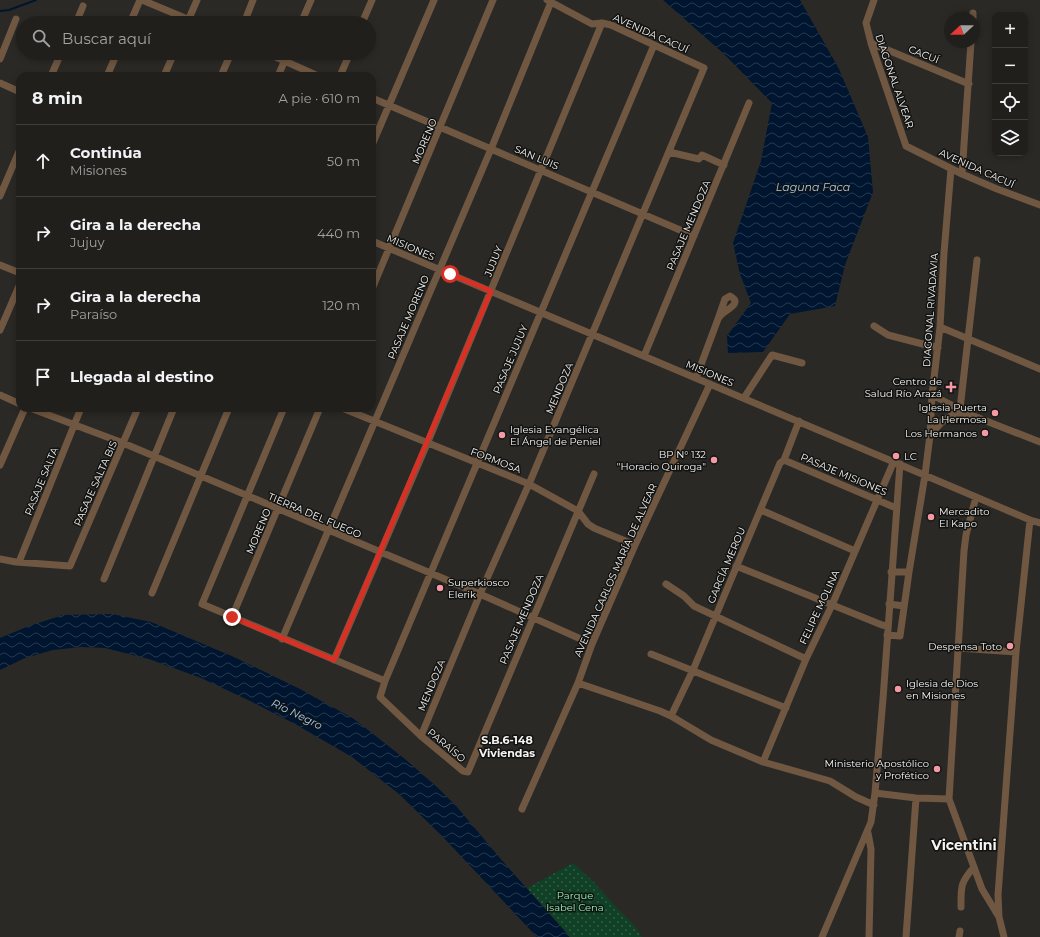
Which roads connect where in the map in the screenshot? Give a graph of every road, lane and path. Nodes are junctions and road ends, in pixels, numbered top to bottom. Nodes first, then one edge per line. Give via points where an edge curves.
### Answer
1 (141, 0) edge
2 (197, 0) edge
3 (253, 0) edge
4 (311, 0) edge
5 (372, 0) edge
6 (434, 0) edge
7 (493, 0) edge
8 (874, 0) edge
9 (549, 1) edge
10 (83, 6) dead end
11 (79, 16) edge
12 (133, 16) edge
13 (177, 16) edge
14 (190, 16) edge
15 (247, 16) edge
16 (304, 16) edge
17 (365, 16) edge
18 (16, 19) dead end
19 (602, 23) junction
20 (871, 43) junction
21 (654, 45) junction
22 (971, 48) edge
23 (0, 59) edge
24 (58, 60) edge
25 (114, 60) edge
26 (171, 60) edge
27 (228, 60) edge
28 (347, 60) edge
29 (284, 61) joint
30 (704, 68) joint
31 (53, 72) edge
32 (109, 72) edge
33 (166, 72) edge
34 (223, 72) edge
35 (280, 72) edge
36 (309, 72) edge
37 (342, 72) edge
38 (0, 83) edge
39 (969, 84) junction
40 (16, 90) edge
41 (376, 100) edge
42 (749, 103) dead end
43 (389, 105) junction
44 (440, 127) junction
45 (376, 136) edge
46 (906, 146) joint
47 (491, 149) junction
48 (669, 152) junction
49 (16, 158) edge
50 (724, 165) junction
51 (951, 169) junction
52 (541, 170) junction
53 (962, 174) junction
54 (592, 191) junction
55 (0, 196) edge
56 (1040, 205) edge
57 (643, 215) junction
58 (694, 236) junction
59 (376, 243) edge
60 (390, 248) junction
61 (978, 260) dead end
62 (0, 265) edge
63 (439, 269) junction
64 (16, 271) edge
65 (376, 280) edge
66 (491, 291) junction
67 (16, 293) edge
68 (540, 312) junction
69 (718, 319) dead end
70 (874, 326) dead end
71 (940, 327) junction
72 (0, 330) edge
73 (592, 333) junction
74 (969, 338) junction
75 (938, 348) junction
76 (644, 356) junction
77 (802, 363) dead end
78 (1040, 369) edge
79 (696, 378) junction
80 (710, 384) junction
81 (0, 395) edge
82 (932, 395) junction
83 (744, 398) junction
84 (16, 402) edge
85 (960, 409) junction
86 (23, 412) edge
87 (40, 412) edge
88 (79, 412) edge
89 (136, 412) edge
90 (172, 412) edge
91 (227, 412) edge
92 (282, 412) edge
93 (318, 412) edge
94 (351, 412) edge
95 (971, 414) junction
96 (375, 422) junction
97 (799, 422) junction
98 (74, 425) junction
99 (930, 435) junction
100 (1040, 442) edge
101 (123, 443) junction
102 (427, 444) junction
103 (153, 456) junction
104 (784, 460) junction
105 (476, 463) junction
106 (897, 463) junction
107 (0, 465) edge
108 (594, 474) dead end
109 (925, 475) junction
110 (200, 477) junction
111 (529, 484) junction
112 (247, 497) junction
113 (976, 497) junction
114 (878, 500) junction
115 (896, 508) junction
116 (278, 510) junction
117 (761, 510) junction
118 (578, 511) junction
119 (1030, 520) junction
120 (1040, 523) edge
121 (328, 531) junction
122 (635, 545) junction
123 (855, 551) junction
124 (380, 553) junction
125 (0, 559) edge
126 (19, 562) junction
127 (736, 566) junction
128 (891, 572) junction
129 (909, 572) junction
130 (430, 574) junction
131 (104, 578) dead end
132 (666, 584) dead end
133 (152, 593) dead end
134 (480, 594) junction
135 (889, 604) junction
136 (832, 605) junction
137 (904, 606) junction
138 (715, 616) junction
139 (232, 617) junction
140 (532, 618) junction
141 (887, 626) junction
142 (887, 635) junction
143 (282, 639) junction
144 (592, 644) junction
145 (958, 648) junction
146 (1016, 652) junction
147 (651, 654) dead end
148 (806, 659) junction
149 (334, 660) junction
150 (693, 670) junction
151 (385, 681) junction
152 (578, 683) junction
153 (786, 708) junction
154 (671, 716) junction
155 (421, 736) junction
156 (763, 762) junction
157 (468, 772) joint
158 (875, 793) junction
159 (916, 798) junction
160 (950, 799) junction
161 (874, 805) junction
162 (522, 809) dead end
163 (868, 832) junction
164 (974, 867) junction
165 (962, 906) dead end
166 (999, 917) junction
167 (822, 937) edge
168 (869, 937) edge
169 (906, 937) edge
170 (1004, 937) edge

1 - 12 street
1 - 13 street
2 - 14 street
3 - 15 street
4 - 16 street
5 - 17 street
6 - 43 street
7 - 44 street, MORENO
8 - 20 street, DIAGONAL ALVEAR via 866,23
9 - 19 street, AVENIDA CACUÍ via 592,24
9 - 47 street, PASAJE MORENO
10 - 11 street
18 - 23 street
19 - 21 street, AVENIDA CACUÍ via 611,24
19 - 52 street, JUJUY
20 - 39 street, CACUÍ
20 - 46 street, DIAGONAL ALVEAR
21 - 30 street, AVENIDA CACUÍ
21 - 54 street, PASAJE JUJUY
22 - 39 street
24 - 31 street
25 - 32 street
26 - 33 street
27 - 34 street
28 - 37 street
29 - 35 street
29 - 36 street
30 - 48 street, MENDOZA
38 - 40 street
39 - 53 street
41 - 43 street, SAN LUIS
42 - 50 street, PASAJE MENDOZA
43 - 44 street, SAN LUIS
43 - 45 street
44 - 47 street, SAN LUIS
44 - 60 street, MORENO
46 - 51 street, AVENIDA CACUÍ
47 - 52 street, SAN LUIS
47 - 63 street, PASAJE MORENO
48 - 50 street via 699,159 702,155
48 - 57 street, MENDOZA
49 - 55 street
50 - 58 street, PASAJE MENDOZA
51 - 53 street, AVENIDA CACUÍ
51 - 71 street, DIAGONAL RIVADAVIA
52 - 54 street, SAN LUIS
52 - 66 street, JUJUY
53 - 56 street, AVENIDA CACUÍ
54 - 57 street, SAN LUIS
54 - 68 street, PASAJE JUJUY
57 - 58 street, SAN LUIS
57 - 73 street, MENDOZA
58 - 76 street, PASAJE MENDOZA
59 - 60 street, MISIONES
60 - 63 street, MISIONES
60 - 65 street, MORENO
61 - 74 street
62 - 64 street
63 - 66 street, MISIONES
63 - 96 street, PASAJE MORENO
66 - 68 street, MISIONES
66 - 102 street, JUJUY
67 - 72 street
68 - 73 street, MISIONES
68 - 105 street, PASAJE JUJUY
69 - 79 street
70 - 75 street via 888,335
71 - 74 street
71 - 75 street, DIAGONAL RIVADAVIA
73 - 76 street, MISIONES
73 - 111 street, MENDOZA
74 - 78 street
74 - 85 street
75 - 82 street, DIAGONAL RIVADAVIA
76 - 79 street, MISIONES
77 - 83 street via 772,355
79 - 80 street, MISIONES
80 - 83 street, MISIONES
80 - 122 street, AVENIDA CARLOS MARÍA DE ALVEAR
81 - 84 street
82 - 85 street
82 - 99 street, DIAGONAL RIVADAVIA
83 - 97 street, MISIONES
85 - 95 street
86 - 107 street
87 - 98 street, TIERRA DEL FUEGO
88 - 98 street, PASAJE SALTA
89 - 101 street, PASAJE SALTA BIS
90 - 103 street
91 - 110 street
92 - 112 street
93 - 116 street, MORENO
94 - 96 street, FORMOSA
95 - 99 street via 954,414
95 - 100 street
96 - 102 street, FORMOSA
96 - 121 street, PASAJE MORENO
97 - 104 street, GARCÍA MEROU
97 - 106 street, MISIONES
98 - 101 street, TIERRA DEL FUEGO
98 - 126 street, PASAJE SALTA
99 - 109 street, DIAGONAL RIVADAVIA
101 - 103 street, TIERRA DEL FUEGO
101 - 126 street, PASAJE SALTA BIS via 70,566
102 - 105 street, FORMOSA
102 - 124 street, JUJUY
103 - 110 street, TIERRA DEL FUEGO
103 - 131 street
104 - 114 street, PASAJE MISIONES
104 - 117 street, GARCÍA MEROU via 780,463
105 - 111 street, FORMOSA
105 - 130 street, PASAJE JUJUY
106 - 109 street, MISIONES
106 - 114 street, FELIPE MOLINA
106 - 115 street
108 - 118 street, PASAJE MENDOZA
109 - 113 street, MISIONES
109 - 129 street, DIAGONAL RIVADAVIA
110 - 112 street, TIERRA DEL FUEGO
110 - 133 street
111 - 118 street, FORMOSA
111 - 134 street, MENDOZA
112 - 116 street, TIERRA DEL FUEGO
112 - 139 street via 202,604
113 - 119 street, MISIONES
113 - 145 street via 966,535
114 - 115 street, PASAJE MISIONES
114 - 123 street, FELIPE MOLINA
115 - 128 street
116 - 121 street, TIERRA DEL FUEGO
116 - 139 street, MORENO
117 - 123 street
117 - 127 street, GARCÍA MEROU
118 - 122 street, FORMOSA via 594,528
118 - 140 street, PASAJE MENDOZA
119 - 120 street, MISIONES
119 - 146 street
121 - 124 street, TIERRA DEL FUEGO
121 - 143 street, PASAJE MORENO
122 - 144 street, AVENIDA CARLOS MARÍA DE ALVEAR
123 - 136 street, FELIPE MOLINA
124 - 130 street, TIERRA DEL FUEGO
124 - 149 street, JUJUY
125 - 126 street
127 - 136 street
127 - 138 street, GARCÍA MEROU
128 - 129 street
128 - 135 street
129 - 137 street, DIAGONAL RIVADAVIA
130 - 134 street, TIERRA DEL FUEGO
130 - 151 street, PASAJE JUJUY
132 - 138 street via 694,606
134 - 140 street, TIERRA DEL FUEGO
134 - 155 street, MENDOZA
135 - 137 street
135 - 141 street
136 - 141 street
136 - 148 street, FELIPE MOLINA
137 - 142 street, DIAGONAL RIVADAVIA via 900,636
138 - 148 street
138 - 150 street, GARCÍA MEROU
139 - 143 street
140 - 144 street, TIERRA DEL FUEGO
140 - 157 street, PASAJE MENDOZA
141 - 142 street
142 - 158 street
143 - 149 street
144 - 152 street, AVENIDA CARLOS MARÍA DE ALVEAR
145 - 146 street
145 - 160 street
146 - 166 street via 998,895
147 - 150 street
148 - 153 street, FELIPE MOLINA
149 - 151 street
150 - 153 street
150 - 154 street, GARCÍA MEROU
151 - 155 street, PARAÍSO via 380,697
152 - 154 street
152 - 162 street, AVENIDA CARLOS MARÍA DE ALVEAR
153 - 156 street, FELIPE MOLINA
154 - 156 street via 711,740
155 - 157 street, PARAÍSO via 456,766
156 - 161 street via 830,782
158 - 159 street
158 - 161 street
159 - 160 street
159 - 169 street
160 - 164 street
161 - 163 street
163 - 167 street
163 - 168 street via 871,849
164 - 165 street via 965,877
164 - 166 street via 982,889
166 - 170 street

